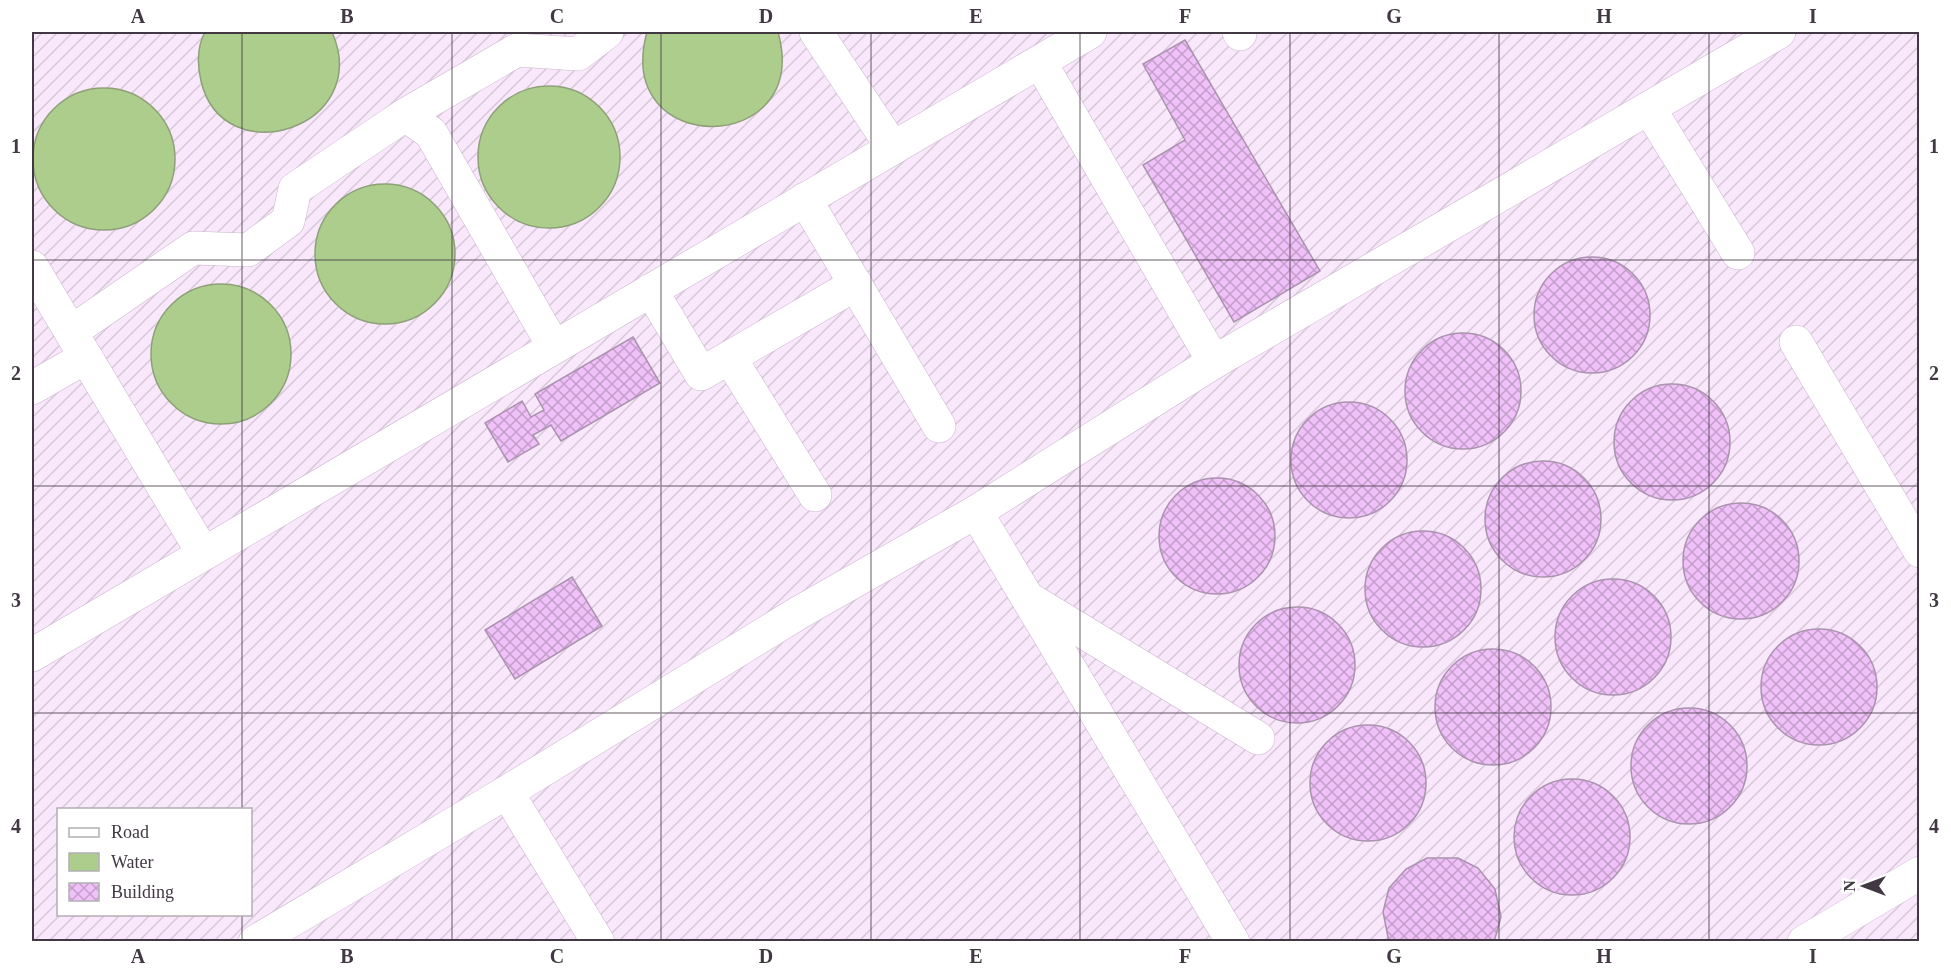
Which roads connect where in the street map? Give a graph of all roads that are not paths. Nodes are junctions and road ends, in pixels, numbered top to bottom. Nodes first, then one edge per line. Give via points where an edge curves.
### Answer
1 (607, 32) edge
2 (816, 32) edge
3 (1090, 32) edge
4 (1779, 32) edge
5 (1040, 62) junction
6 (1649, 108) junction
7 (405, 115) junction
8 (893, 148) junction
9 (805, 199) junction
10 (1738, 253) dead end
11 (32, 267) edge
12 (856, 285) junction
13 (651, 290) junction
14 (1796, 342) dead end
15 (78, 344) junction
16 (554, 347) junction
17 (730, 358) junction
18 (1214, 362) junction
19 (32, 388) edge
20 (939, 426) dead end
21 (815, 495) dead end
22 (976, 512) junction
23 (1920, 551) edge
24 (203, 554) junction
25 (1027, 598) junction
26 (32, 655) edge
27 (1258, 738) dead end
28 (507, 792) junction
29 (1920, 873) edge
30 (255, 942) edge
31 (598, 942) edge
32 (1233, 942) edge
33 (1804, 942) edge

1 - 7 lane via 578,54 517,50
2 - 8 lane
3 - 5 lane
4 - 6 lane
5 - 8 lane
5 - 18 lane
6 - 10 lane
6 - 18 lane
7 - 15 lane via 295,189 288,221 248,250 193,248
7 - 16 lane via 431,133
8 - 9 lane
9 - 12 lane
9 - 13 lane
11 - 15 lane
12 - 17 lane
12 - 20 lane
13 - 16 lane
13 - 17 lane via 701,374
14 - 23 lane
15 - 19 lane
15 - 24 lane
16 - 24 lane
17 - 21 lane
18 - 22 lane
22 - 25 lane
22 - 28 lane via 800,612
24 - 26 lane
25 - 27 lane
25 - 32 lane
28 - 30 lane
28 - 31 lane
29 - 33 lane

